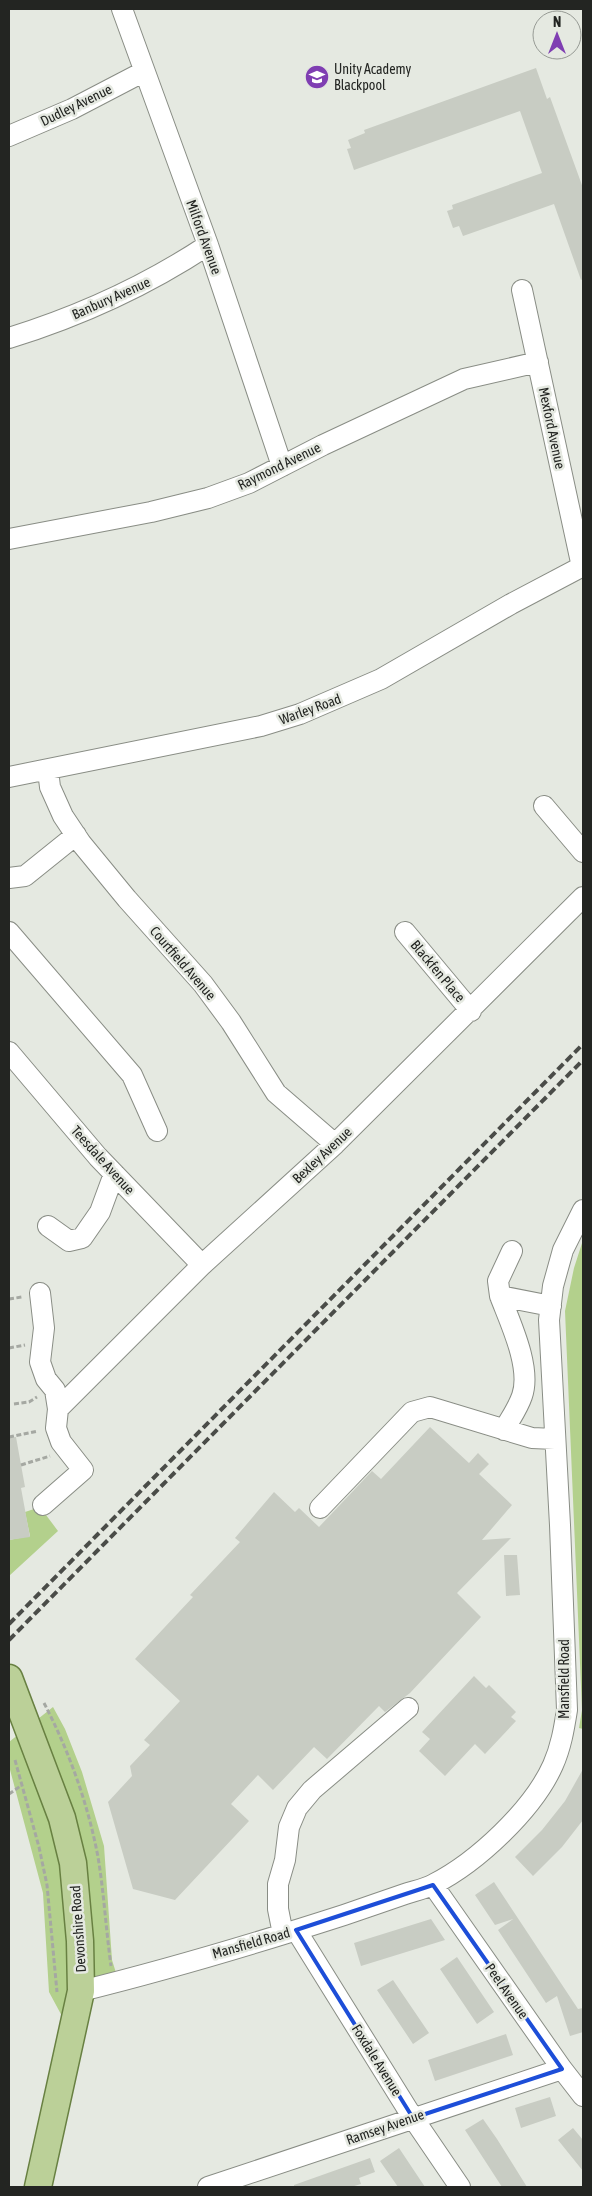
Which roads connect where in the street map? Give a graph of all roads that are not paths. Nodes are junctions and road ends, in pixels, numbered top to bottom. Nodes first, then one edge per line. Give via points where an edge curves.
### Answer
1 (122, 9) edge
2 (143, 72) junction
3 (9, 136) edge
4 (208, 245) junction
5 (522, 290) dead end
6 (9, 338) edge
7 (538, 362) junction
8 (282, 466) junction
9 (9, 539) edge
10 (582, 567) edge
11 (48, 770) junction
12 (9, 777) edge
13 (544, 806) dead end
14 (76, 835) junction
15 (583, 852) edge
16 (9, 878) edge
17 (583, 897) edge
18 (9, 932) edge
19 (405, 932) dead end
20 (471, 1011) junction
21 (9, 1052) edge
22 (157, 1131) dead end
23 (335, 1144) junction
24 (114, 1174) junction
25 (583, 1210) edge
26 (48, 1226) dead end
27 (512, 1251) dead end
28 (202, 1265) junction
29 (40, 1293) dead end
30 (500, 1296) junction
31 (551, 1306) junction
32 (58, 1426) junction
33 (504, 1430) junction
34 (555, 1439) junction
35 (43, 1505) dead end
36 (320, 1508) dead end
37 (9, 1678) edge
38 (408, 1708) dead end
39 (433, 1885) junction
40 (289, 1932) junction
41 (70, 1995) junction
42 (562, 2069) junction
43 (583, 2096) edge
44 (413, 2118) junction
45 (38, 2187) edge
46 (208, 2187) edge
47 (460, 2187) edge

1 - 2 street, Milford Avenue
2 - 3 street, Dudley Avenue via 72,109
2 - 4 street, Milford Avenue
4 - 6 street, Banbury Avenue via 131,290
4 - 8 street, Milford Avenue
5 - 7 street, Mexford Avenue
7 - 8 street, Raymond Avenue via 464,380 365,424
7 - 10 street, Mexford Avenue
8 - 9 street, Raymond Avenue via 249,483 208,498
10 - 11 street, Warley Road via 381,679 300,714 261,726
11 - 12 street, Warley Road
11 - 14 street, Courtfield Avenue via 50,788
13 - 15 street
14 - 16 street via 25,876
14 - 23 street, Courtfield Avenue via 127,900 204,984 276,1093
17 - 20 street, Bexley Avenue
18 - 22 street via 132,1075
19 - 20 street, Blackfen Place
20 - 23 street, Bexley Avenue
21 - 24 street, Teesdale Avenue
23 - 28 street, Bexley Avenue
24 - 26 street via 100,1212 82,1238 68,1241
24 - 28 street, Teesdale Avenue
25 - 31 street, Mansfield Road via 563,1250
27 - 30 street via 498,1281
28 - 32 street, Bexley Avenue
29 - 32 street via 44,1328 40,1362 46,1379 56,1390
30 - 31 street
30 - 33 street via 522,1357 524,1387
31 - 34 street, Mansfield Road
32 - 35 street via 83,1470
33 - 34 street via 532,1438
33 - 36 street via 430,1407 412,1412
34 - 39 street, Mansfield Road via 567,1710 562,1740 538,1791 518,1816 472,1858
37 - 41 main road, Devonshire Road via 62,1818 73,1863 80,1941
38 - 40 street via 312,1790 297,1808 289,1827 278,1884 278,1908
39 - 40 street, Mansfield Road
39 - 42 street, Peel Avenue
40 - 41 street, Mansfield Road
40 - 44 street, Foxdale Avenue
41 - 45 main road, Devonshire Road
42 - 43 street, Peel Avenue
42 - 44 street, Ramsey Avenue
44 - 46 street, Ramsey Avenue
44 - 47 street, Foxdale Avenue

